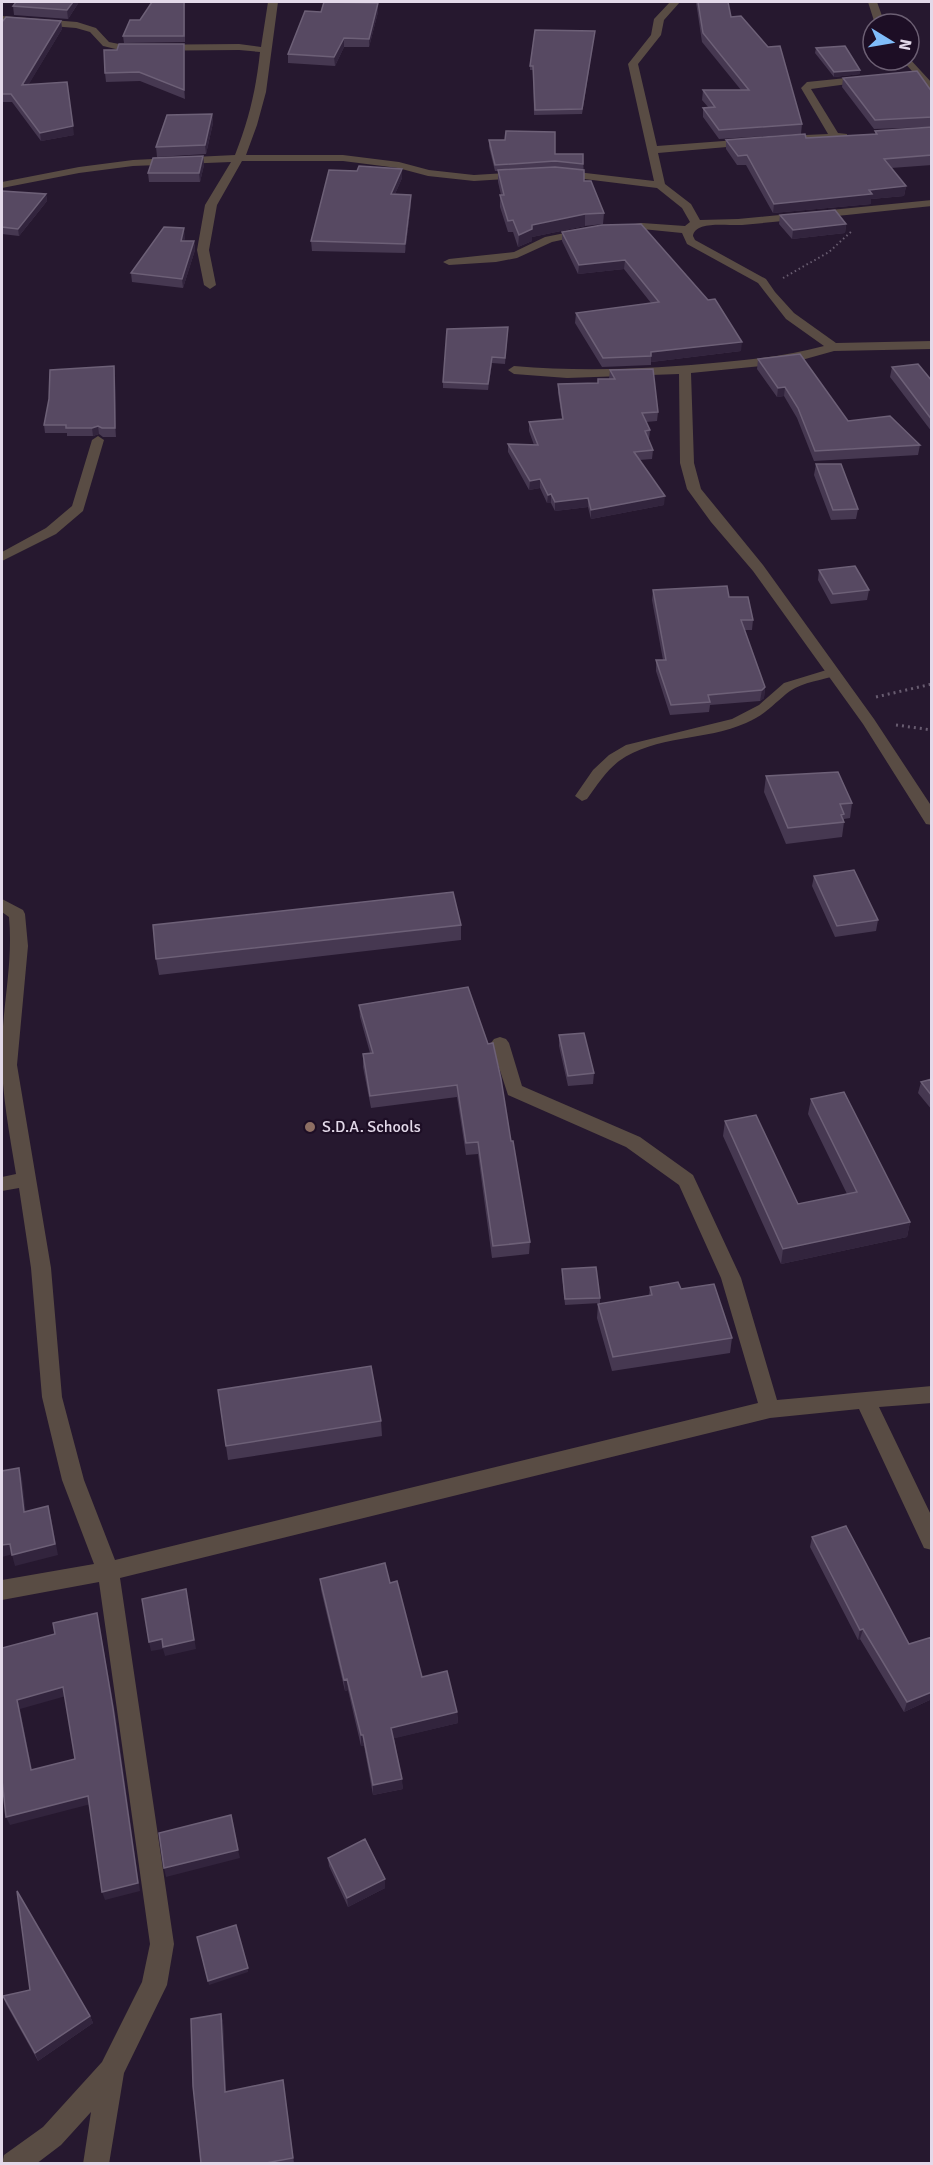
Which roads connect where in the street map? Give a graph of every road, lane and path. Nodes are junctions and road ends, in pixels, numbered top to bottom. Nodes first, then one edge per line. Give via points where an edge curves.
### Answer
1 (273, 2) edge
2 (675, 2) edge
3 (2, 20) edge
4 (265, 50) junction
5 (913, 72) edge
6 (876, 78) edge
7 (932, 90) edge
8 (856, 136) edge
9 (835, 137) junction
10 (771, 140) edge
11 (759, 141) edge
12 (652, 150) junction
13 (240, 158) junction
14 (2, 185) edge
15 (660, 185) junction
16 (932, 203) edge
17 (882, 208) junction
18 (692, 226) junction
19 (449, 262) dead end
20 (210, 285) dead end
21 (766, 288) junction
22 (932, 345) edge
23 (833, 347) junction
24 (514, 370) dead end
25 (685, 370) junction
26 (98, 440) edge
27 (2, 557) edge
28 (832, 672) junction
29 (932, 684) edge
30 (855, 703) junction
31 (869, 722) junction
32 (932, 730) edge
33 (582, 796) dead end
34 (932, 820) edge
35 (2, 905) edge
36 (500, 1043) dead end
37 (26, 1180) junction
38 (2, 1184) edge
39 (932, 1394) edge
40 (865, 1400) junction
41 (770, 1409) junction
42 (932, 1541) edge
43 (108, 1571) junction
44 (2, 1590) edge
45 (111, 2071) junction
46 (13, 2163) edge
47 (96, 2163) edge

1 - 4 street
2 - 12 street via 659,19 656,34 633,64
3 - 4 street via 77,25 93,30 106,44 124,48
4 - 13 street via 261,92
5 - 7 street
6 - 9 street via 811,84 806,88
8 - 9 street
9 - 10 street
11 - 12 street
12 - 15 street
13 - 14 street via 134,162
13 - 15 street via 343,158 474,178 585,175
13 - 20 street via 211,205 203,250
15 - 18 street via 687,206
16 - 17 street
17 - 18 street
17 - 21 path via 829,252
18 - 19 street via 604,230 549,239 517,255
18 - 21 street via 687,236 691,242 752,274
21 - 23 street via 790,316
22 - 23 street
23 - 25 street via 791,359
24 - 25 street via 567,374
25 - 28 street via 687,463 694,489 758,568
26 - 27 street via 78,508 51,531
28 - 30 street
28 - 33 lane via 787,687 767,706 733,724 624,750 595,774
29 - 30 path
30 - 31 street
31 - 32 path
31 - 34 street
35 - 37 street via 17,914 20,946 8,1065
36 - 41 street via 514,1090 633,1142 686,1180 731,1278
37 - 38 street
37 - 43 street via 40,1268 52,1397 73,1480
39 - 40 street
40 - 41 street
40 - 42 street
41 - 43 street
43 - 44 street
43 - 45 street via 162,1944 154,1985
45 - 46 street via 52,2136
45 - 47 street

